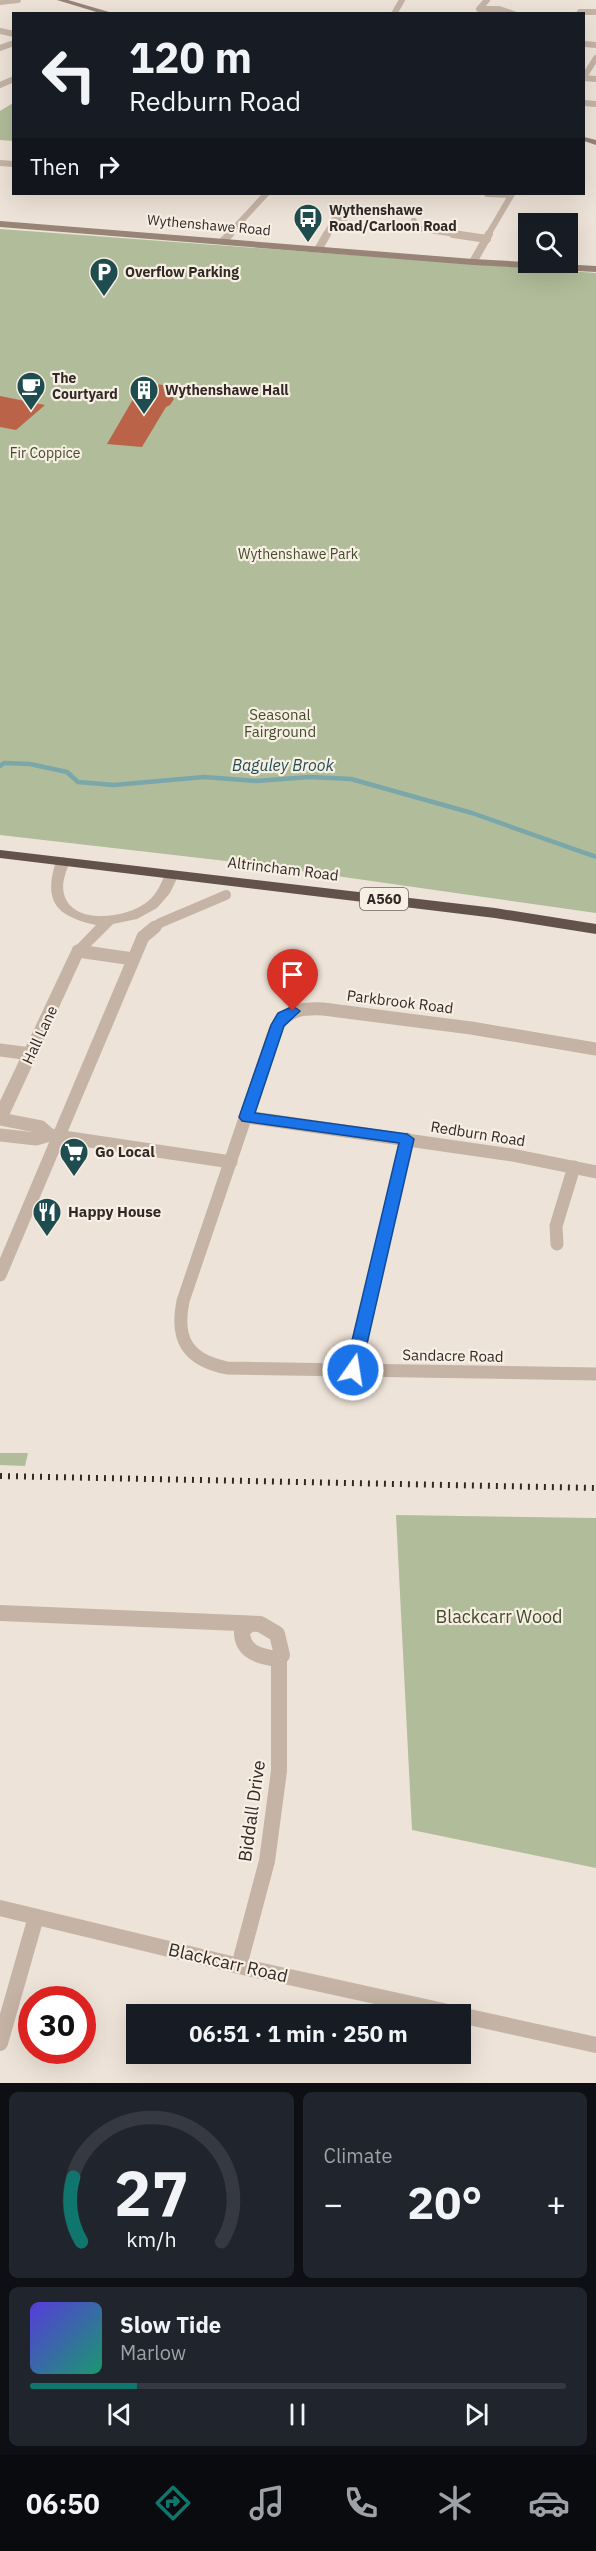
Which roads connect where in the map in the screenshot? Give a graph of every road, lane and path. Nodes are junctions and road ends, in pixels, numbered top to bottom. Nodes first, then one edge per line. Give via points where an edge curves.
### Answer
1 (18, 0) edge
2 (60, 0) edge
3 (487, 0) edge
4 (0, 2) edge
5 (579, 10) edge
6 (102, 12) edge
7 (508, 12) edge
8 (596, 12) edge
9 (596, 58) edge
10 (585, 76) edge
11 (11, 77) edge
12 (0, 85) edge
13 (265, 195) edge
14 (511, 195) edge
15 (326, 217) dead end
16 (335, 218) junction
17 (345, 218) dead end
18 (414, 221) dead end
19 (0, 224) edge
20 (487, 239) junction
21 (224, 240) junction
22 (319, 248) junction
23 (473, 262) junction
24 (596, 269) edge
25 (0, 854) edge
26 (63, 861) junction
27 (172, 874) junction
28 (226, 896) dead end
29 (80, 917) junction
30 (109, 920) junction
31 (596, 929) edge
32 (80, 949) junction
33 (133, 959) junction
34 (596, 1049) edge
35 (0, 1050) edge
36 (31, 1054) junction
37 (247, 1117) junction
38 (0, 1118) edge
39 (0, 1135) edge
40 (54, 1135) junction
41 (407, 1139) junction
42 (231, 1162) junction
43 (574, 1167) junction
44 (596, 1172) edge
45 (557, 1244) dead end
46 (0, 1275) edge
47 (353, 1370) junction
48 (596, 1374) edge
49 (0, 1613) edge
50 (250, 1624) junction
51 (279, 1659) junction
52 (0, 1908) edge
53 (36, 1917) junction
54 (239, 1966) junction
55 (410, 2004) edge
56 (471, 2018) edge
57 (0, 2043) edge
58 (596, 2045) edge

1 - 4 street
2 - 6 main road
3 - 7 street via 479,9
5 - 8 street
9 - 10 street
11 - 12 street
13 - 21 street
14 - 20 street
15 - 16 street
16 - 17 street
16 - 22 street
18 - 20 street via 416,228
19 - 21 main road, Wythenshawe Road
20 - 23 street
21 - 22 main road, Wythenshawe Road
22 - 23 main road, Wythenshawe Road
23 - 24 main road, Wythenshawe Road
25 - 26 highway, Altrincham Road / A560
26 - 27 highway, Altrincham Road / A560
26 - 29 street via 55,882 56,898 66,910
27 - 30 street, Hall Lane via 149,908
27 - 31 highway, Altrincham Road / A560
28 - 33 street via 152,927
29 - 30 street, Hall Lane
29 - 32 street, Hall Lane
30 - 32 street, Hall Lane
32 - 33 street
32 - 36 street, Hall Lane
33 - 40 street
34 - 37 street, Parkbrook Road via 471,1028 299,1009 283,1016 277,1025
35 - 36 street
36 - 38 street, Hall Lane
37 - 41 street, Redburn Road
37 - 42 street, Parkbrook Road
38 - 40 street via 41,1127
39 - 40 street via 36,1139
40 - 42 street
40 - 46 street
41 - 43 street, Redburn Road
41 - 47 street
42 - 47 street, Sandacre Road via 180,1311 179,1335 193,1352 216,1367
43 - 44 street, Redburn Road
43 - 45 street via 556,1226
47 - 48 street, Sandacre Road
49 - 50 street, Biddall Drive
50 - 51 street, Biddall Drive via 267,1627 277,1634 282,1646
50 - 51 street via 241,1635 248,1649 263,1658
51 - 54 street, Biddall Drive via 279,1771 267,1861
52 - 53 street, Blackcarr Road
53 - 54 street, Blackcarr Road
53 - 57 street
54 - 55 street, Blackcarr Road
56 - 58 street, Blackcarr Road

